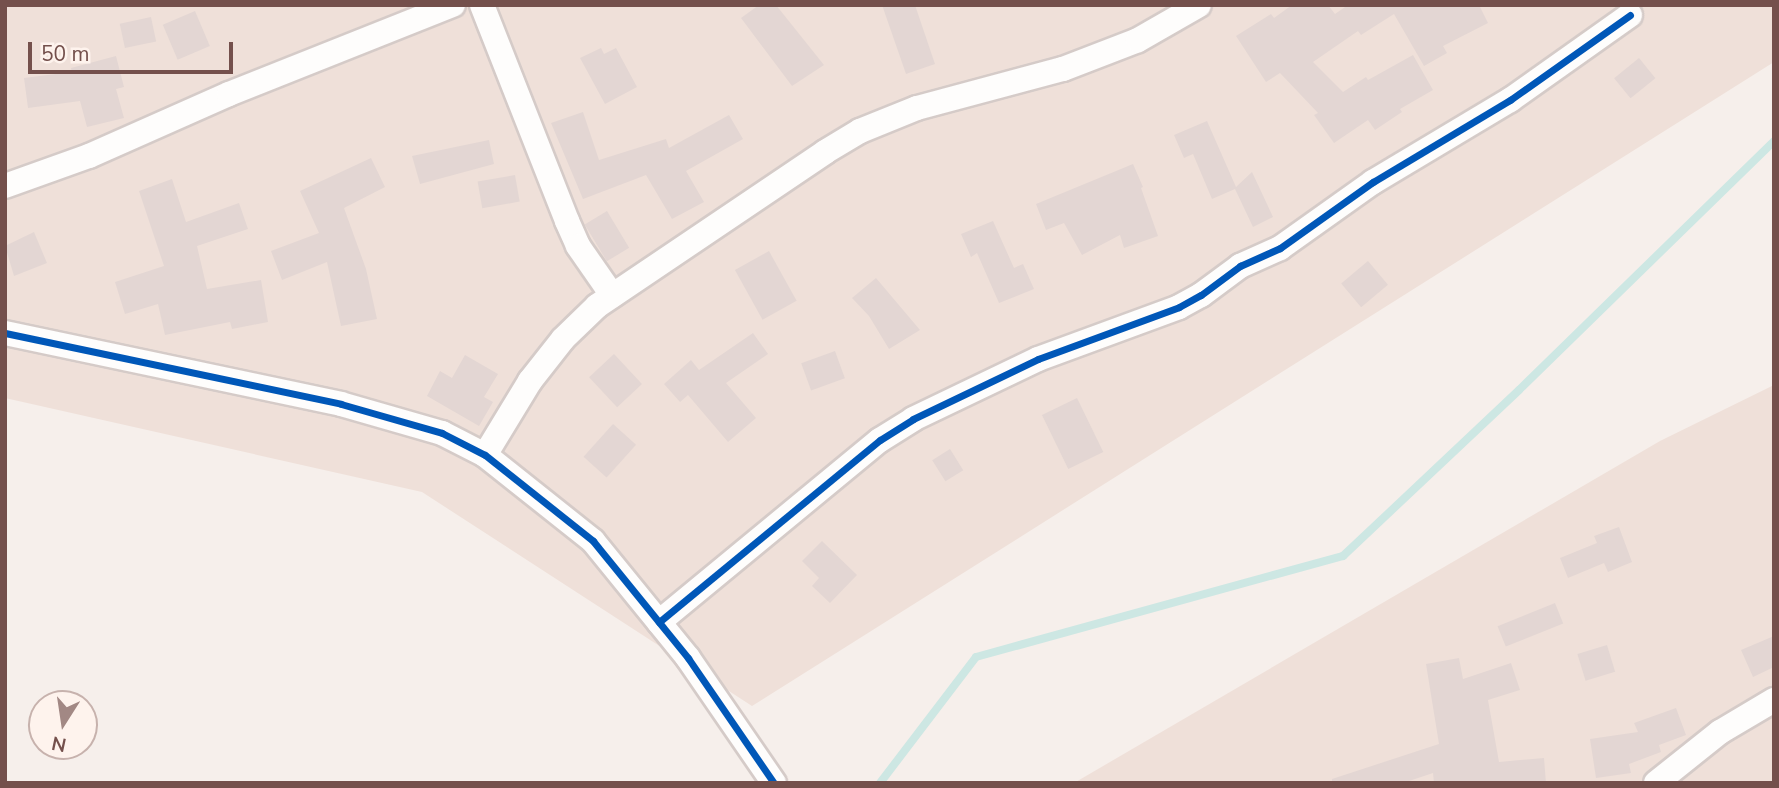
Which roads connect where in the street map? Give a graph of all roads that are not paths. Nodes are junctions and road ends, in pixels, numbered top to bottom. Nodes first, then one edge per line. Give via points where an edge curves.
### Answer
1 (453, 5) edge
2 (482, 5) edge
3 (1199, 5) edge
4 (1630, 15) dead end
5 (5, 186) edge
6 (611, 295) junction
7 (5, 333) edge
8 (485, 455) junction
9 (659, 622) junction
10 (1774, 701) edge
11 (774, 783) edge
12 (1656, 783) edge

1 - 5 street via 229,94 89,156
2 - 6 street via 578,246
3 - 6 street via 1138,40 1063,69 917,107 860,131
4 - 9 street via 1510,100 1373,182 1280,248 1240,266 1201,295 1038,359 913,419 880,440
6 - 8 street via 563,339 530,381
7 - 8 street via 341,404 442,433
8 - 9 street via 593,541
9 - 11 street
10 - 12 street via 1720,732

